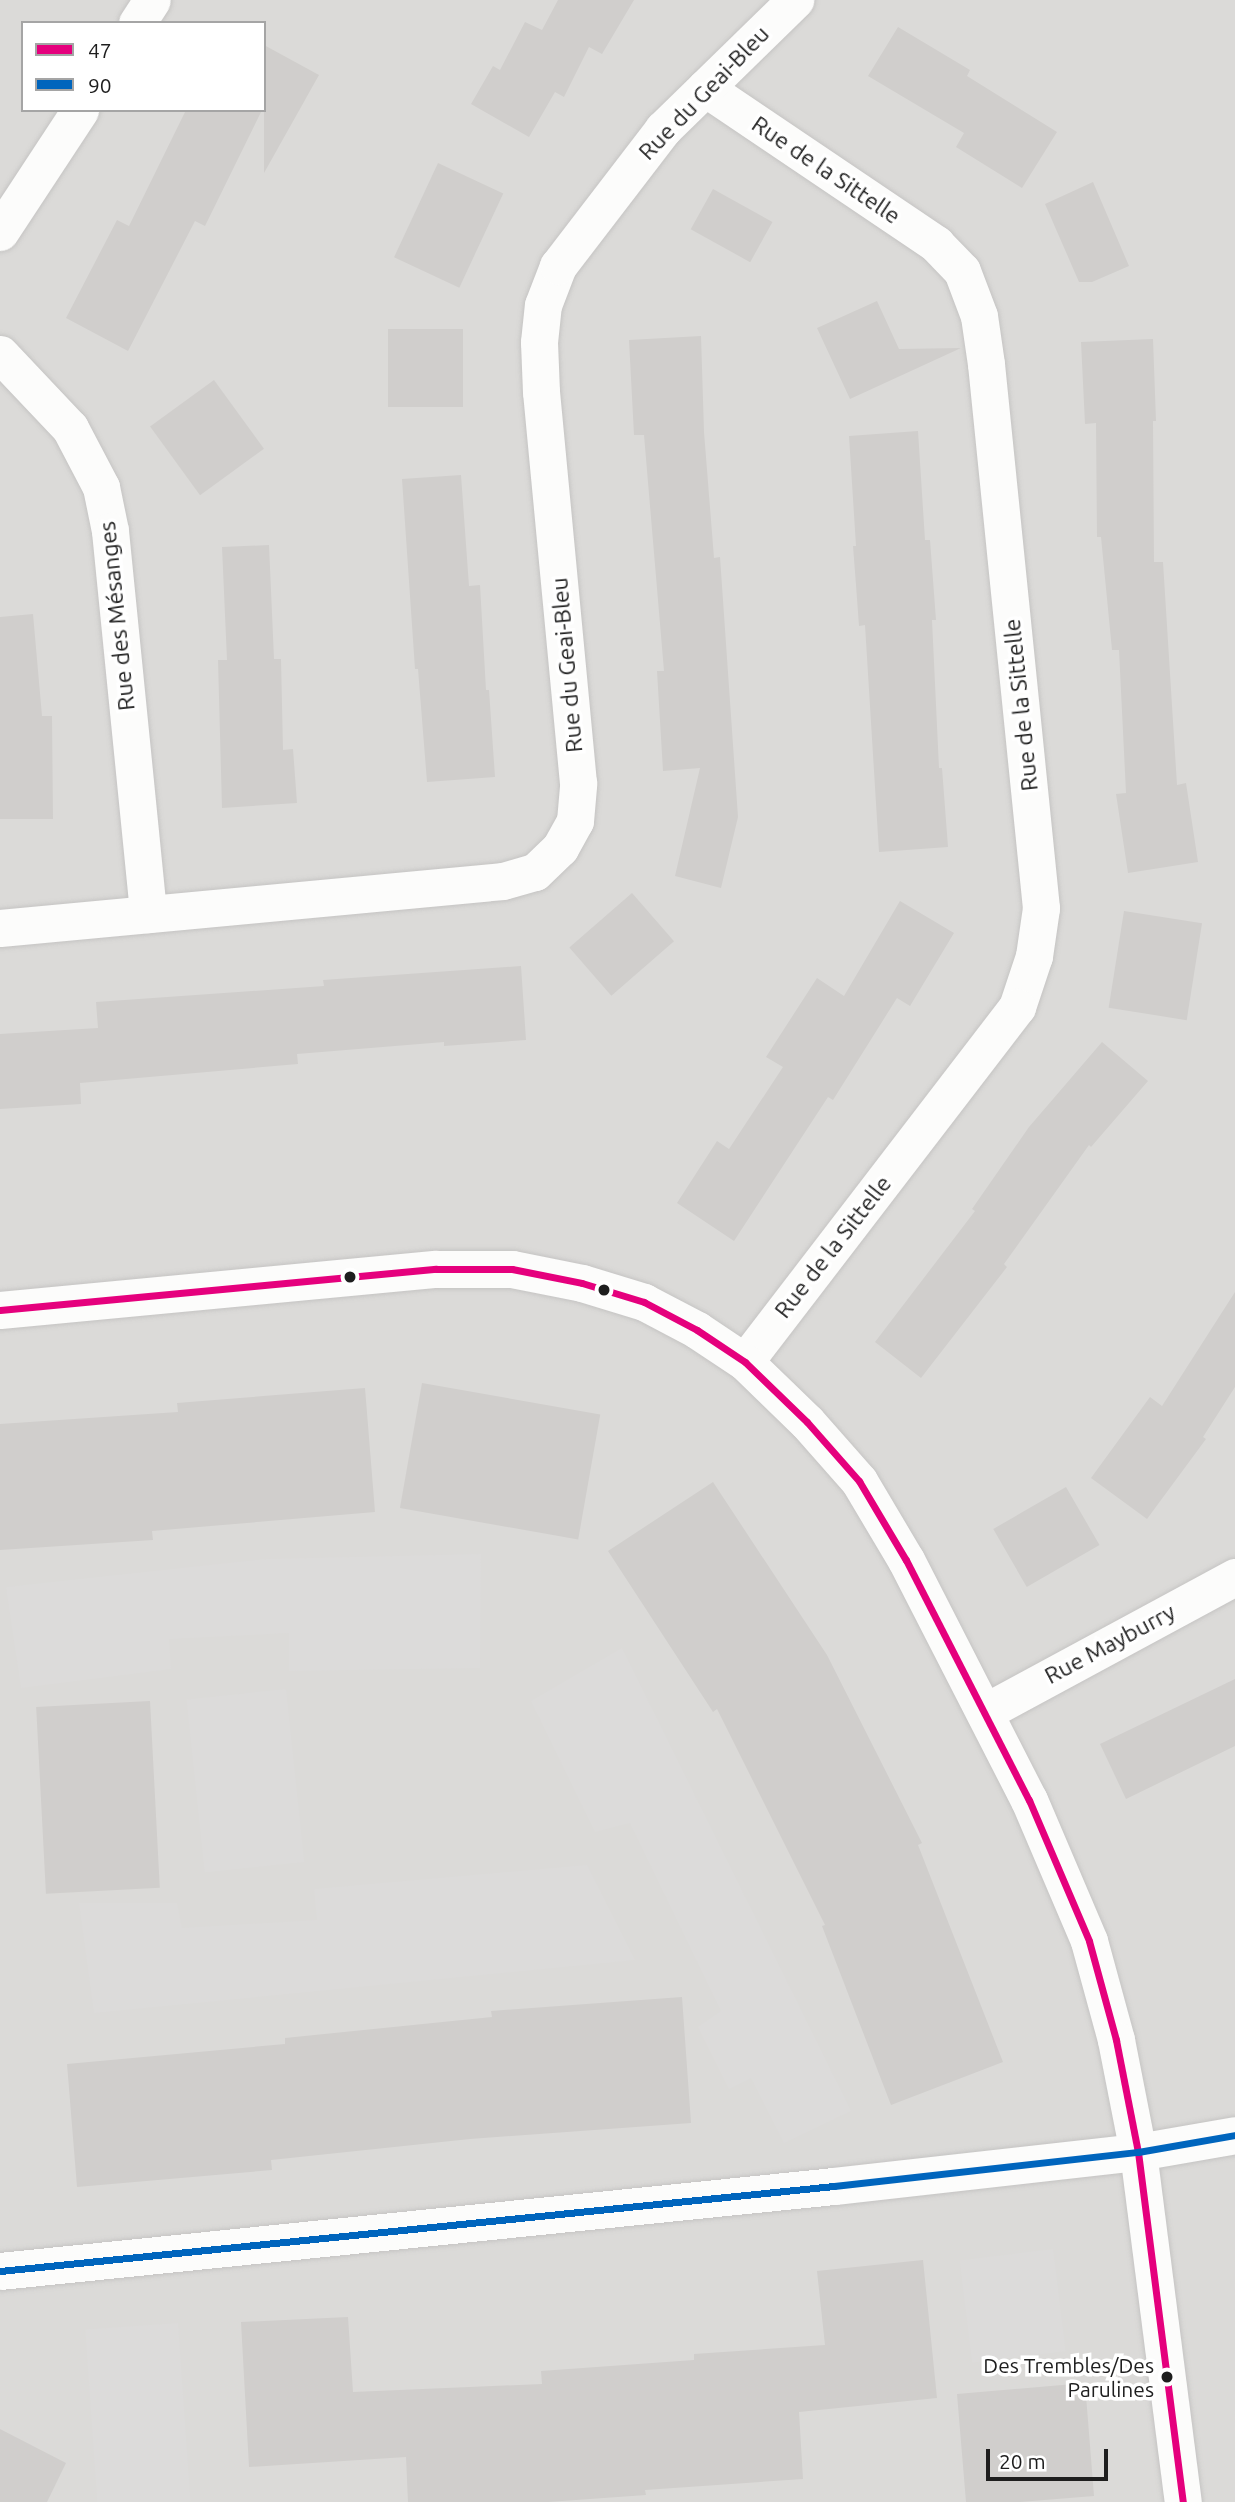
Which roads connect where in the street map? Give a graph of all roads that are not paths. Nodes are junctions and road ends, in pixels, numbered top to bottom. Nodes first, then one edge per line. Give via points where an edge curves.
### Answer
1 (152, 0) edge
2 (795, 0) edge
3 (139, 21) edge
4 (705, 89) junction
5 (79, 112) edge
6 (0, 232) edge
7 (0, 354) edge
8 (148, 914) junction
9 (0, 928) edge
10 (0, 1310) edge
11 (745, 1362) junction
12 (1235, 1577) edge
13 (985, 1712) junction
14 (1235, 2135) edge
15 (1138, 2152) junction
16 (0, 2271) edge
17 (1183, 2502) edge

1 - 3 street
2 - 4 street, Rue du Geai-Bleu
4 - 8 street, Rue du Geai-Bleu via 663,129 598,212 558,266 543,306 541,392 578,783 575,821 560,848 535,872 503,881
4 - 11 street, Rue de la Sittelle via 936,244 962,271 979,316 986,364 1041,908 1034,956 1017,1007
5 - 6 street
7 - 8 street, Rue des Mésanges via 70,428 101,487 110,531
8 - 9 street, Rue du Geai-Bleu
10 - 11 street via 436,1269 512,1269 644,1302
11 - 13 street via 859,1481
12 - 13 street, Rue Mayburry
13 - 15 street via 1060,1868 1089,1941 1116,2040
14 - 15 street
15 - 16 street
15 - 17 street

